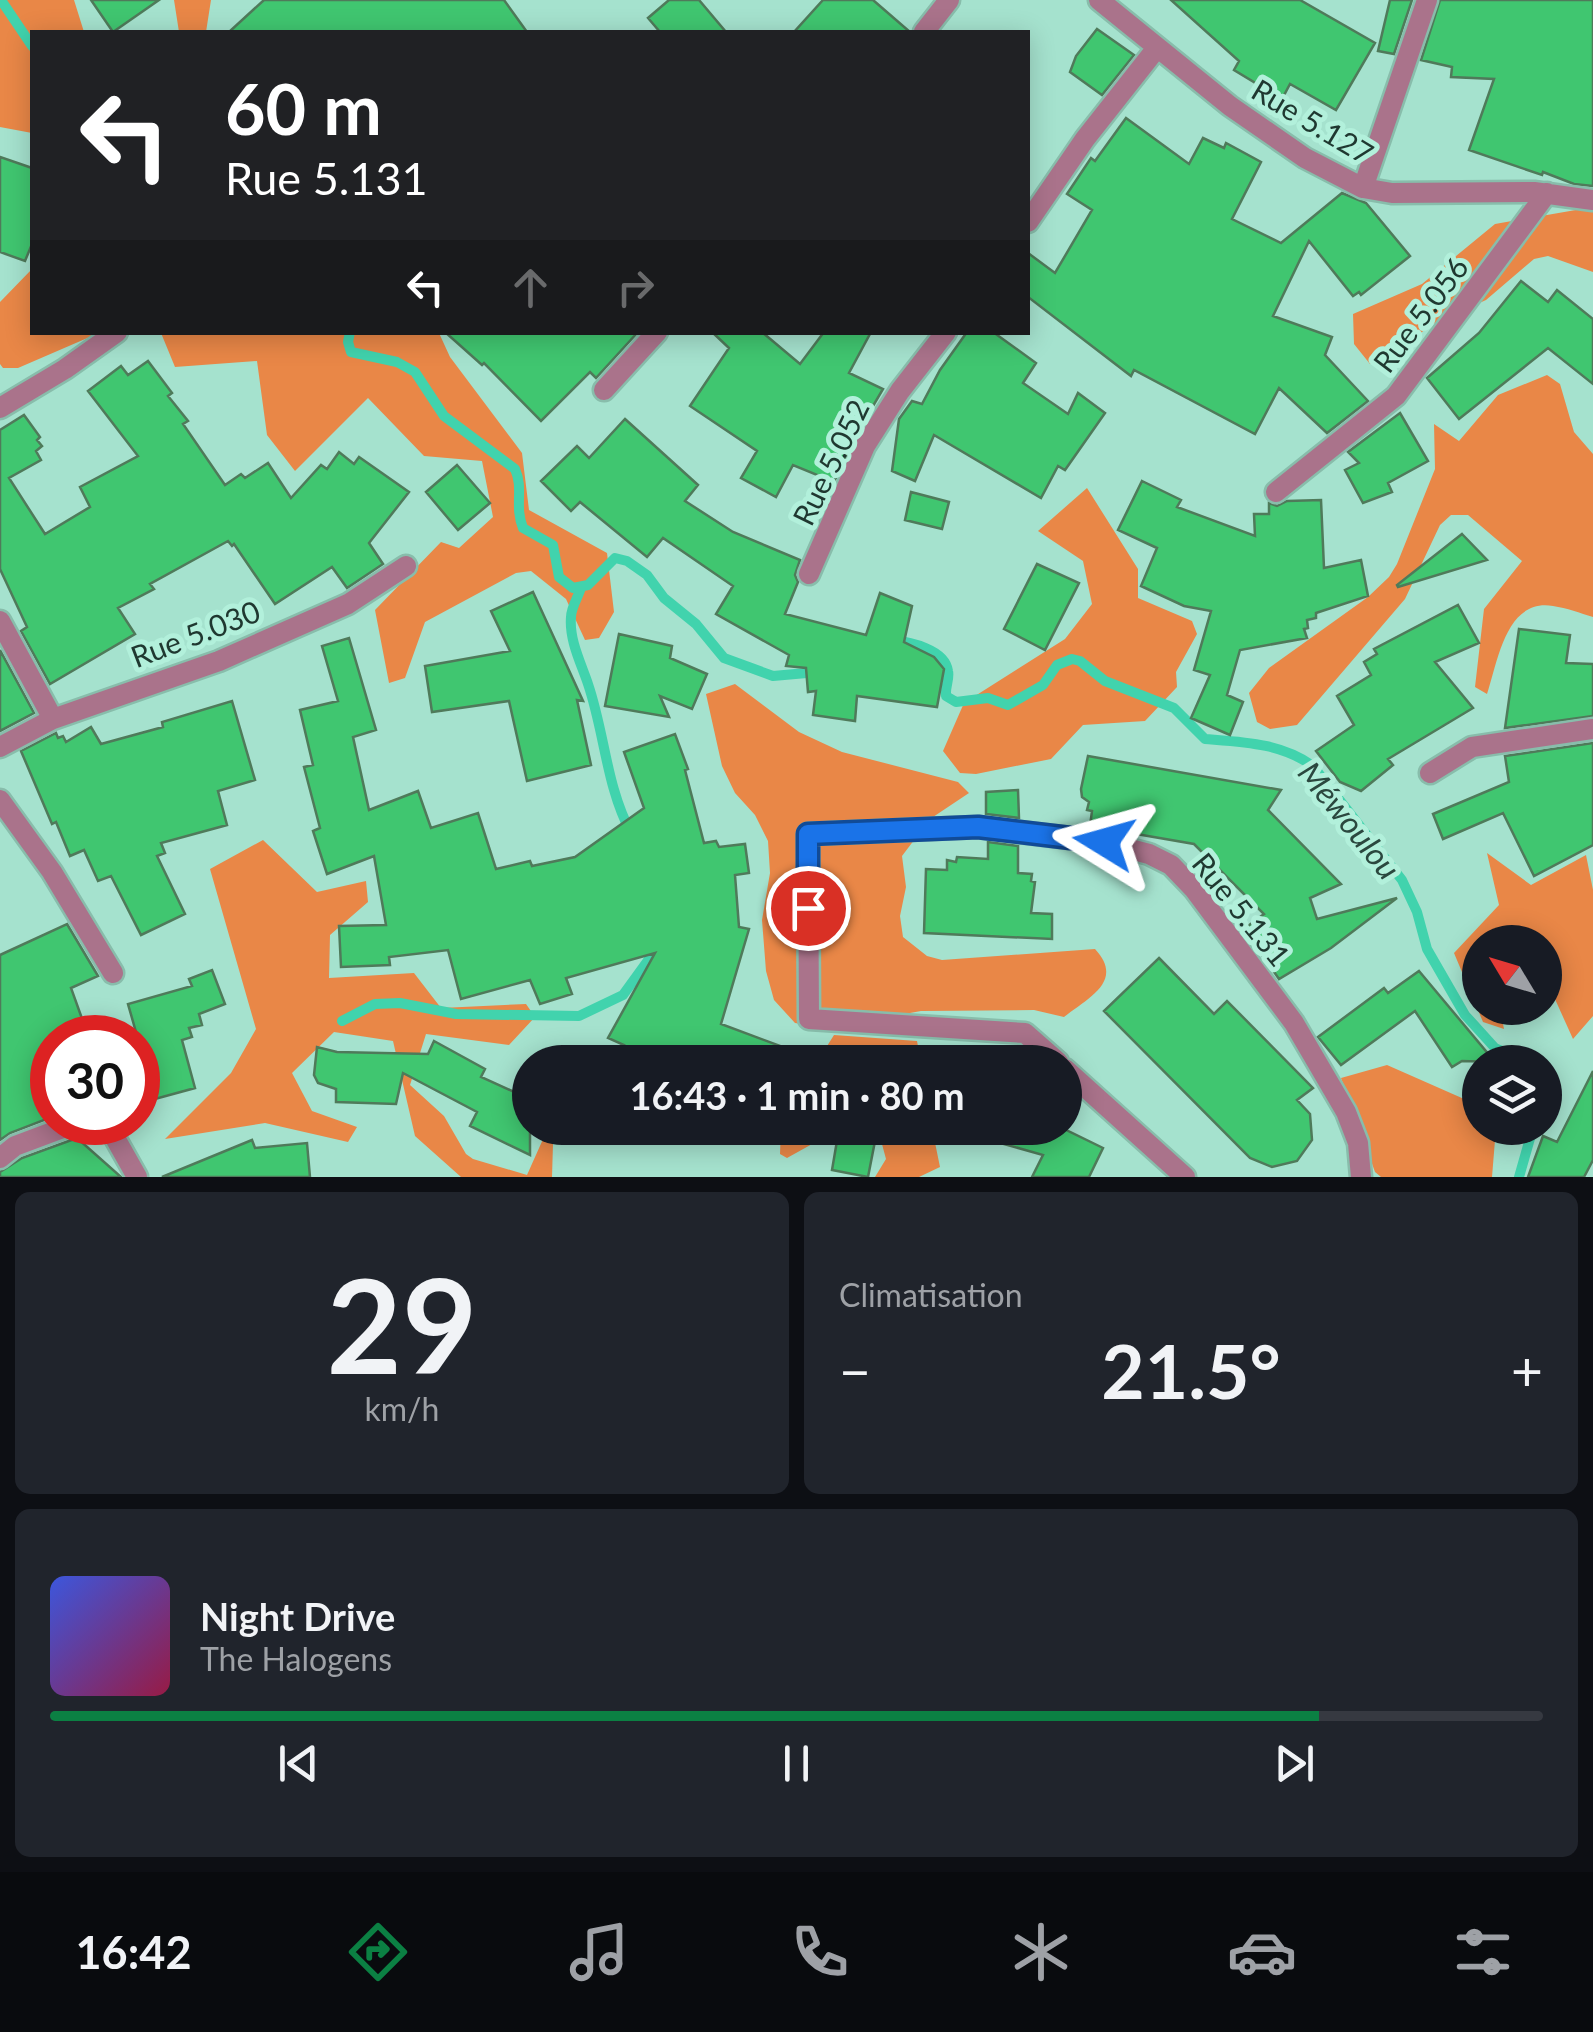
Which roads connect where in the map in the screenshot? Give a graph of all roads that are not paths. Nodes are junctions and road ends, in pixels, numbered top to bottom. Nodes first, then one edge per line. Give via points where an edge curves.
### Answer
1 (949, 0) edge
2 (1099, 0) edge
3 (1427, 0) edge
4 (926, 30) edge
5 (1156, 49) junction
6 (1363, 188) junction
7 (1548, 194) junction
8 (1593, 200) edge
9 (1030, 219) edge
10 (113, 335) edge
11 (653, 335) edge
12 (944, 335) edge
13 (604, 390) dead end
14 (0, 408) edge
15 (1276, 492) dead end
16 (406, 566) dead end
17 (809, 574) dead end
18 (0, 621) edge
19 (53, 720) junction
20 (1593, 729) edge
21 (0, 747) edge
22 (1430, 772) dead end
23 (0, 800) edge
24 (114, 973) dead end
25 (1039, 1045) edge
26 (1082, 1084) edge
27 (30, 1140) edge
28 (119, 1145) edge
29 (0, 1158) edge
30 (138, 1177) edge
31 (1184, 1177) edge
32 (1361, 1177) edge

1 - 4 street
2 - 5 street, Rue 5.127
3 - 6 street
5 - 6 street, Rue 5.127 via 1305,158
5 - 9 street
6 - 7 street, Rue 5.127
7 - 8 street, Rue 5.127
7 - 15 street, Rue 5.056 via 1396,396
10 - 14 street
11 - 13 street
12 - 17 street, Rue 5.052 via 865,446
16 - 19 street, Rue 5.030 via 348,604 220,661
18 - 19 street
19 - 21 street, Rue 5.030
20 - 22 street via 1472,747
23 - 24 street
25 - 32 street, Rue 5.131 via 1025,1033 809,1019 808,834 978,827 1104,842 1171,865 1294,1023 1346,1112
26 - 31 street
27 - 29 street
28 - 30 street

